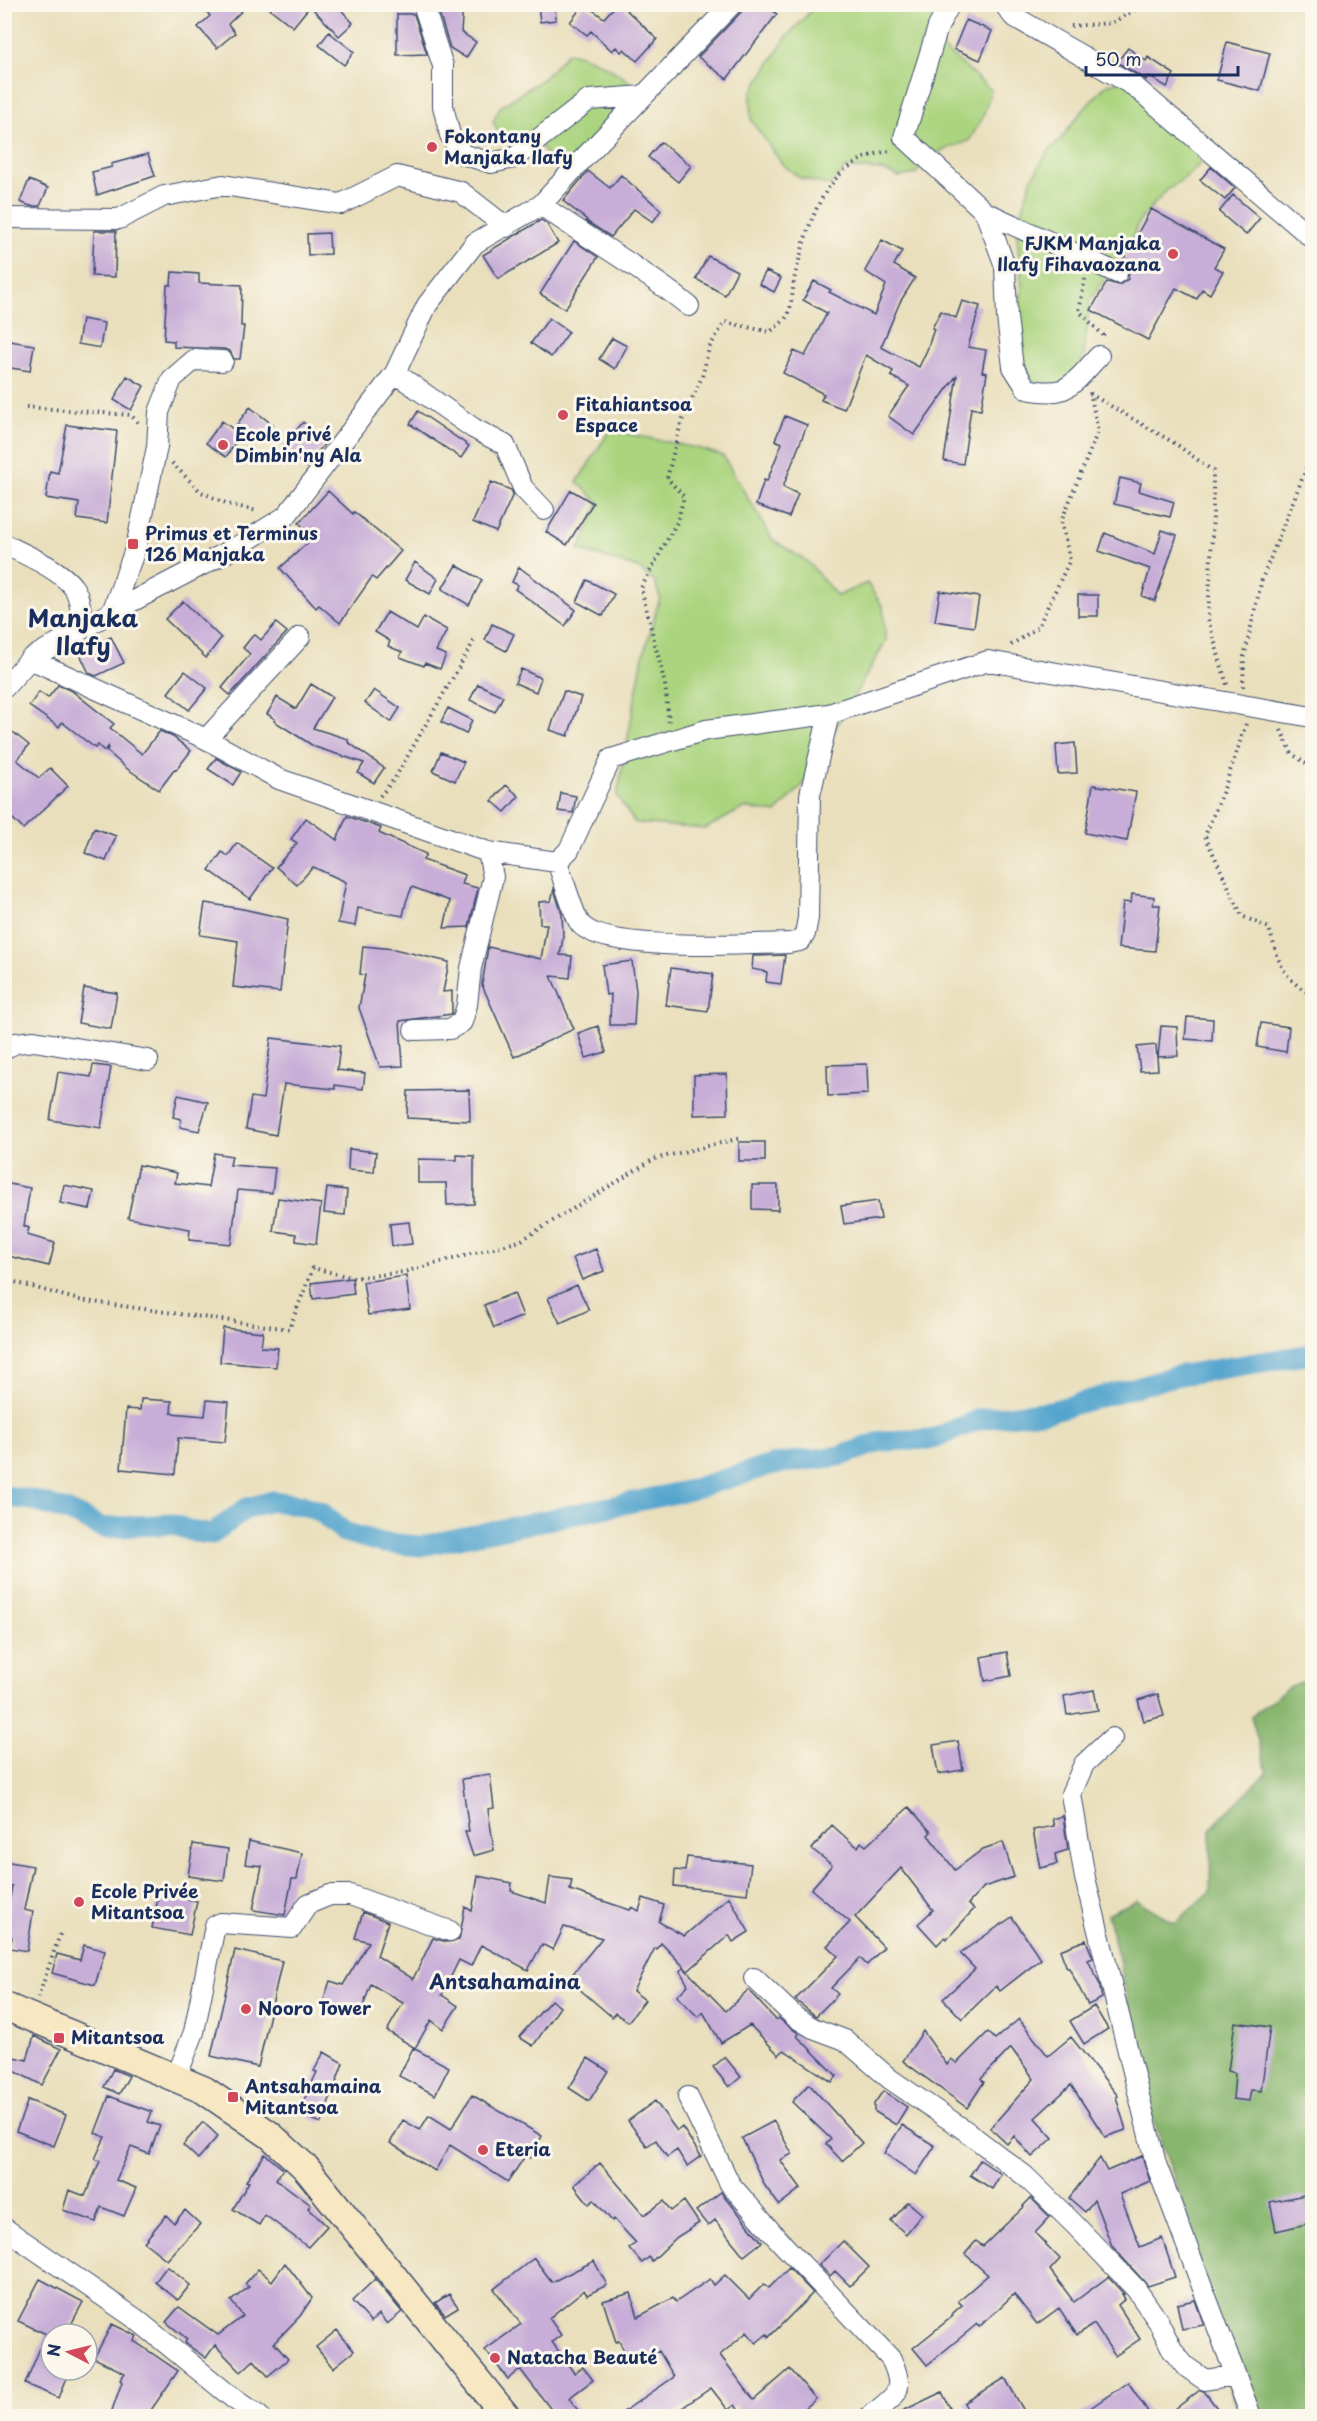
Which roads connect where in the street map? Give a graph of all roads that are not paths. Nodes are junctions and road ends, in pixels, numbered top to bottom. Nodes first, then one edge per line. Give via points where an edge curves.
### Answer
1 (423, 4) edge
2 (732, 4) edge
3 (950, 4) edge
4 (1004, 4) edge
5 (643, 96) junction
6 (541, 205) junction
7 (985, 212) junction
8 (4, 218) edge
9 (506, 227) junction
10 (1312, 238) edge
11 (1118, 273) dead end
12 (689, 306) dead end
13 (1099, 356) road end
14 (223, 361) dead end
15 (395, 373) junction
16 (544, 510) dead end
17 (4, 544) edge
18 (112, 612) junction
19 (83, 628) junction
20 (300, 637) dead end
21 (30, 659) junction
22 (4, 688) edge
23 (829, 714) junction
24 (1312, 717) edge
25 (206, 739) junction
26 (488, 852) junction
27 (557, 862) junction
28 (414, 1030) dead end
29 (4, 1049) edge
30 (148, 1060) dead end
31 (1112, 1738) dead end
32 (450, 1931) dead end
33 (754, 1978) dead end
34 (4, 2006) edge
35 (176, 2078) junction
36 (688, 2097) dead end
37 (4, 2228) edge
38 (1235, 2375) junction
39 (259, 2416) edge
40 (506, 2416) edge
41 (870, 2416) edge
42 (1251, 2416) edge

1 - 5 street via 443,66 443,106 450,135 462,154 491,163 514,158 589,100
2 - 5 street
3 - 7 street via 938,27 904,137
4 - 10 street via 1013,16 1134,86
5 - 6 street
6 - 9 street
6 - 12 street via 627,260
7 - 11 street
7 - 13 street via 1005,266 1013,367 1027,389 1048,394 1068,389
8 - 9 street via 119,219 164,196 223,186 341,204 397,176 460,192
9 - 15 street via 475,243 427,305
14 - 18 street via 194,360 172,379 159,412 157,447 136,547
15 - 16 street via 473,428 505,445 523,488
15 - 18 street via 286,516 235,548
17 - 19 street via 74,587
18 - 19 street
19 - 21 street
20 - 25 street
21 - 22 street
21 - 25 street
23 - 24 street via 988,662
23 - 27 street via 706,730 611,759 569,850
23 - 27 street via 810,795 808,918 800,941 647,944 591,933 579,922
25 - 26 street via 279,779
26 - 27 street
26 - 28 street via 493,877 462,1022 450,1029
29 - 30 street via 34,1041
31 - 38 street via 1083,1764 1071,1794 1085,1878 1156,2164
32 - 35 street via 350,1895 330,1895 308,1904 292,1928 221,1923 215,1926 194,2032
33 - 38 street via 795,2017 845,2040 890,2079 1025,2176 1136,2289 1185,2367 1205,2380
34 - 35 main road
35 - 40 main road via 230,2106 306,2168
36 - 41 street via 730,2184 891,2359 900,2377 895,2396
37 - 39 street via 136,2319
38 - 42 street

